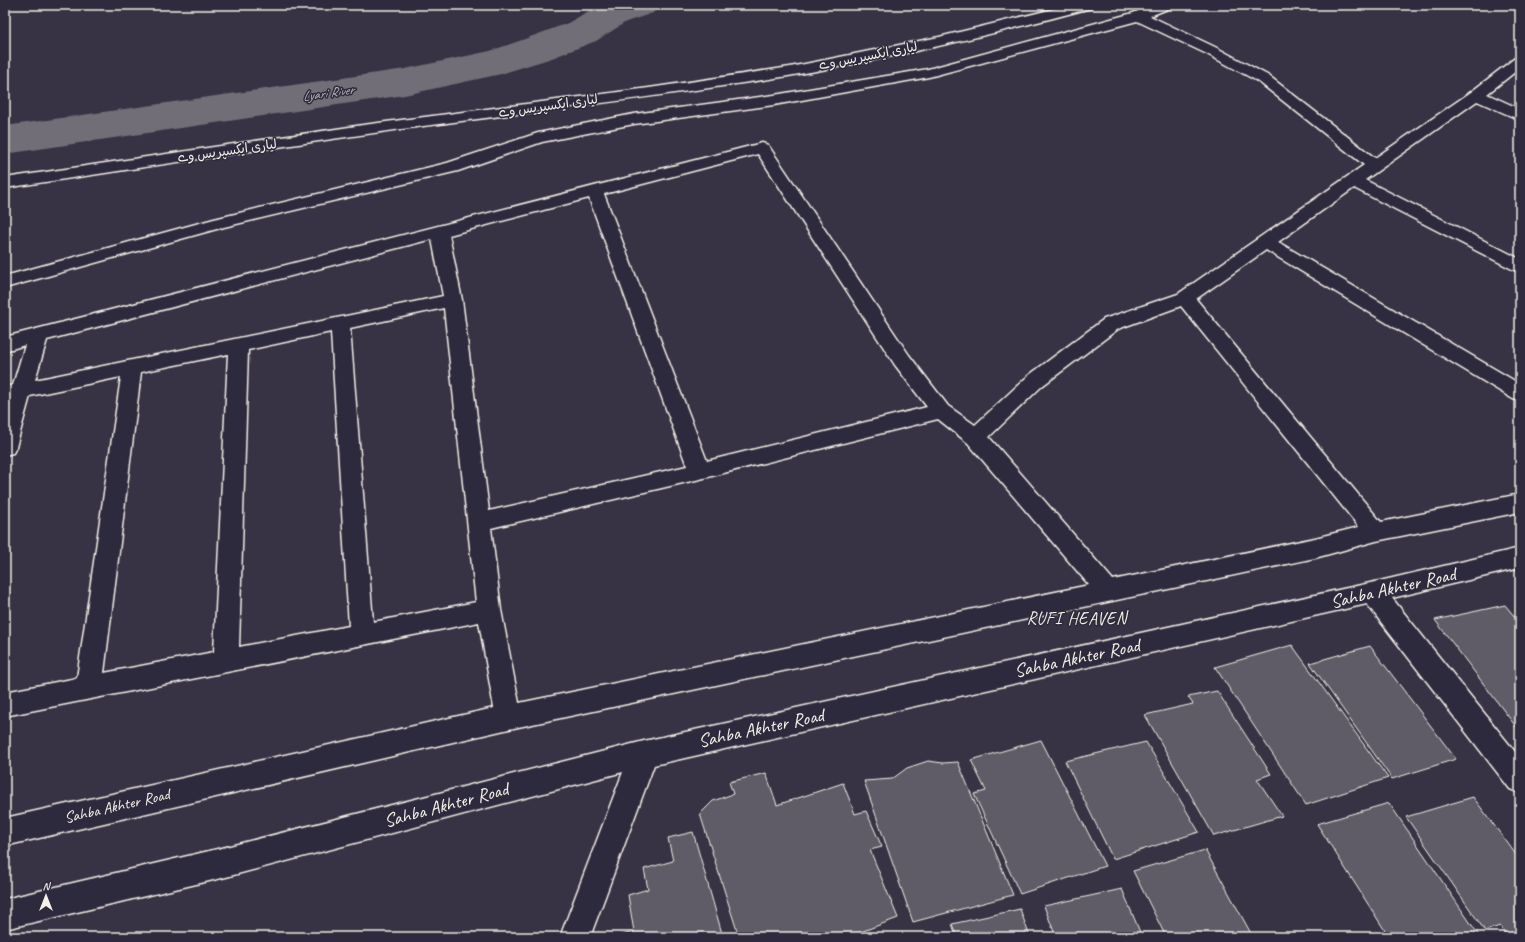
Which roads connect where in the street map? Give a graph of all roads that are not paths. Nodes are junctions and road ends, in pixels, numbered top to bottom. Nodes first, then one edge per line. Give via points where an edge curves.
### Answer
1 (1086, 5) edge
2 (1165, 5) edge
3 (1138, 16) junction
4 (1520, 61) edge
5 (1476, 94) junction
6 (1520, 115) edge
7 (1375, 166) junction
8 (1354, 181) junction
9 (5, 183) edge
10 (595, 192) junction
11 (440, 232) junction
12 (1265, 242) junction
13 (1520, 266) edge
14 (5, 282) edge
15 (1185, 298) junction
16 (453, 300) junction
17 (340, 324) junction
18 (38, 336) junction
19 (5, 344) edge
20 (238, 345) junction
21 (132, 367) junction
22 (13, 392) edge
23 (1520, 394) edge
24 (941, 411) junction
25 (976, 437) junction
26 (5, 447) edge
27 (700, 471) junction
28 (1520, 503) edge
29 (479, 522) junction
30 (1376, 532) junction
31 (1520, 558) edge
32 (1108, 591) junction
33 (1373, 592) junction
34 (489, 610) junction
35 (362, 635) junction
36 (226, 661) junction
37 (89, 688) junction
38 (5, 704) edge
39 (509, 717) junction
40 (644, 754) junction
41 (1520, 780) edge
42 (5, 832) edge
43 (5, 914) edge
44 (575, 937) edge

1 - 9 main road, لیاری ایکسپریس وے via 924,45 792,71
2 - 3 main road
3 - 7 main road via 1264,79
3 - 14 main road via 929,73 774,100 634,119 538,138 452,167 220,223
4 - 5 main road
5 - 6 main road
5 - 7 main road
7 - 8 main road
8 - 12 main road
8 - 13 main road
10 - 11 main road
10 - 24 main road via 762,148 902,360
10 - 27 main road
11 - 16 main road
11 - 18 main road
12 - 15 main road
12 - 23 main road
15 - 25 main road via 1111,324 1035,381
15 - 30 main road
16 - 17 main road
16 - 29 main road
17 - 20 main road
17 - 35 main road
18 - 19 main road
18 - 22 main road
20 - 21 main road
20 - 36 main road
21 - 22 main road
21 - 37 main road
22 - 26 main road
24 - 25 main road
24 - 27 main road
25 - 32 main road
27 - 29 main road
28 - 30 main road, Sahba Akhter Road
29 - 34 main road
30 - 32 main road, Sahba Akhter Road via 1315,548
31 - 33 main road, Sahba Akhter Road
32 - 39 main road, Sahba Akhter Road
33 - 40 main road, Sahba Akhter Road
33 - 41 main road
34 - 35 main road
34 - 39 main road
35 - 36 main road
36 - 37 main road
37 - 38 main road
39 - 42 main road, Sahba Akhter Road
40 - 43 main road, Sahba Akhter Road via 226,862
40 - 44 main road

